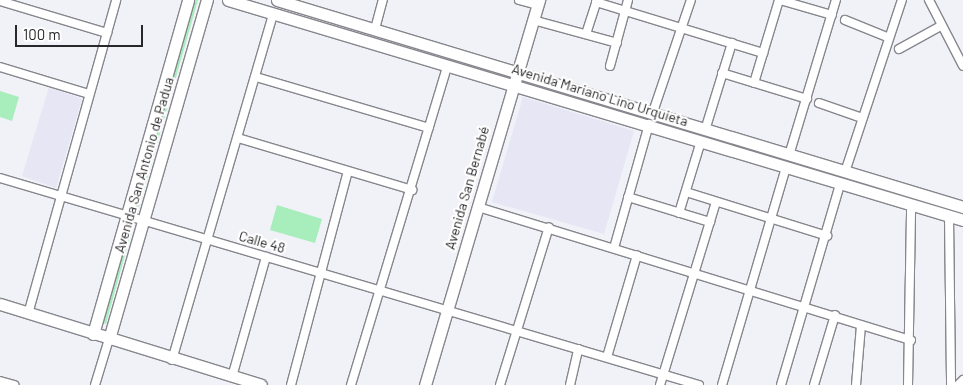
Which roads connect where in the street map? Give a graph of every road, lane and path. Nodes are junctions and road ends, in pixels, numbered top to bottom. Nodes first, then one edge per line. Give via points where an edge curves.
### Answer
1 (116, 0) edge
2 (188, 0) edge
3 (207, 0) edge
4 (228, 0) edge
5 (277, 0) edge
6 (383, 0) edge
7 (519, 0) edge
8 (628, 0) edge
9 (691, 0) edge
10 (779, 0) edge
11 (836, 0) edge
12 (902, 0) edge
13 (929, 0) edge
14 (0, 1) edge
15 (597, 1) edge
16 (538, 2) edge
17 (625, 11) junction
18 (273, 15) junction
19 (832, 16) junction
20 (534, 20) junction
21 (845, 20) dead end
22 (680, 27) junction
23 (939, 27) junction
24 (375, 29) junction
25 (107, 33) junction
26 (586, 34) junction
27 (887, 37) junction
28 (617, 43) junction
29 (732, 43) junction
30 (900, 49) dead end
31 (763, 52) junction
32 (172, 63) junction
33 (447, 66) junction
34 (610, 66) dead end
35 (963, 66) edge
36 (0, 67) edge
37 (188, 68) junction
38 (516, 71) junction
39 (722, 73) junction
40 (256, 77) junction
41 (754, 83) junction
42 (512, 84) junction
43 (89, 94) junction
44 (807, 99) junction
45 (819, 103) dead end
46 (653, 112) junction
47 (862, 118) junction
48 (649, 124) junction
49 (706, 127) junction
50 (429, 128) junction
51 (151, 136) junction
52 (238, 138) junction
53 (166, 140) junction
54 (701, 142) junction
55 (790, 152) junction
56 (786, 167) junction
57 (846, 169) junction
58 (348, 170) junction
59 (0, 179) edge
60 (840, 184) junction
61 (412, 190) junction
62 (686, 192) junction
63 (60, 196) junction
64 (628, 197) junction
65 (716, 202) junction
66 (963, 206) edge
67 (478, 207) junction
68 (910, 207) junction
69 (679, 213) junction
70 (128, 216) junction
71 (949, 216) junction
72 (770, 218) junction
73 (144, 220) junction
74 (963, 220) edge
75 (710, 222) junction
76 (549, 228) junction
77 (827, 236) junction
78 (208, 239) junction
79 (614, 248) junction
80 (637, 255) junction
81 (266, 256) junction
82 (694, 272) junction
83 (321, 273) junction
84 (750, 289) junction
85 (379, 290) junction
86 (0, 304) edge
87 (807, 307) junction
88 (448, 310) junction
89 (28, 314) junction
90 (835, 315) junction
91 (861, 325) junction
92 (516, 331) junction
93 (93, 334) junction
94 (109, 339) junction
95 (910, 340) junction
96 (578, 349) junction
97 (607, 357) junction
98 (172, 360) junction
99 (663, 374) junction
100 (232, 377) junction
101 (963, 380) edge
102 (0, 381) edge
103 (11, 385) edge
104 (95, 385) edge
105 (261, 385) edge
106 (291, 385) edge
107 (351, 385) edge
108 (425, 385) edge
109 (500, 385) edge
110 (570, 385) edge
111 (660, 385) edge
112 (699, 385) edge
113 (722, 385) edge
114 (781, 385) edge
115 (814, 385) edge
116 (856, 385) edge
117 (908, 385) edge
118 (951, 385) edge
119 (958, 385) edge

1 - 25 street
2 - 32 main road, Avenida San Antonio de Padua
3 - 37 main road, Avenida San Antonio de Padua
4 - 18 main road, Avenida Mariano Lino Urquieta
5 - 24 main road, Avenida Mariano Lino Urquieta
6 - 24 street
7 - 16 street
8 - 17 street
9 - 22 street
10 - 19 street
10 - 31 street
11 - 19 street
12 - 27 street
13 - 23 street
14 - 25 street
15 - 17 street
15 - 26 street
16 - 20 main road, Avenida San Bernabé
17 - 22 street
17 - 28 street
18 - 33 main road, Avenida Mariano Lino Urquieta
18 - 40 street
19 - 44 street
20 - 26 street
20 - 38 main road, Avenida San Bernabé
21 - 27 street
22 - 29 street
22 - 46 street
23 - 30 street
23 - 35 street
24 - 38 main road, Avenida Mariano Lino Urquieta
25 - 43 street
26 - 28 street
27 - 47 street
28 - 34 street
29 - 31 street
29 - 39 street
31 - 41 street
32 - 37 main road
32 - 51 main road, Avenida San Antonio de Padua
33 - 42 main road, Avenida Mariano Lino Urquieta
33 - 50 street
36 - 43 street
37 - 53 main road, Avenida San Antonio de Padua
38 - 42 main road, Avenida San Bernabé
38 - 46 main road, Avenida Mariano Lino Urquieta
39 - 41 street
39 - 49 street
40 - 50 street
40 - 52 street
41 - 44 street
42 - 48 main road, Avenida Mariano Lino Urquieta
42 - 67 main road, Avenida San Bernabé
43 - 63 street
44 - 55 street
45 - 47 street
46 - 49 main road, Avenida Mariano Lino Urquieta
47 - 57 street
48 - 54 main road, Avenida Mariano Lino Urquieta
48 - 64 street
49 - 55 main road, Avenida Mariano Lino Urquieta
50 - 61 street
51 - 53 main road
51 - 70 main road, Avenida San Antonio de Padua
52 - 58 street
52 - 78 street
53 - 73 main road, Avenida San Antonio de Padua
54 - 56 main road, Avenida Mariano Lino Urquieta
54 - 62 street
55 - 57 main road, Avenida Mariano Lino Urquieta
56 - 60 main road, Avenida Mariano Lino Urquieta
56 - 72 street
57 - 66 main road, Avenida Mariano Lino Urquieta
58 - 61 street
58 - 83 street
59 - 63 street, Calle 48
60 - 68 main road, Avenida Mariano Lino Urquieta
60 - 77 street
61 - 85 street
62 - 65 street
62 - 69 street
63 - 70 street, Calle 48
63 - 89 street
64 - 69 street
64 - 79 street
65 - 72 street
65 - 75 street
67 - 76 street
67 - 88 main road, Avenida San Bernabé
68 - 71 main road, Avenida Mariano Lino Urquieta
68 - 95 street
69 - 75 street
70 - 73 street, Calle 48
70 - 93 main road, Avenida San Antonio de Padua
71 - 74 main road, Avenida Mariano Lino Urquieta
71 - 118 street
72 - 77 street
72 - 84 street
73 - 78 street, Calle 48
73 - 94 main road, Avenida San Antonio de Padua
75 - 82 street
76 - 79 street
76 - 92 street
77 - 87 street
78 - 81 street, Calle 48
78 - 98 street
79 - 80 street
80 - 82 street
80 - 97 street
81 - 83 street, Calle 48
81 - 100 street
82 - 84 street
82 - 99 street
83 - 85 street, Calle 48
83 - 106 street
84 - 87 street
84 - 113 street
85 - 88 street, Calle 48
85 - 107 street
86 - 89 main road
87 - 90 street
87 - 114 street
88 - 92 street, Calle 48
88 - 108 main road, Avenida San Bernabé
89 - 93 main road
90 - 91 street
90 - 115 street
91 - 95 street
91 - 116 street
92 - 96 street, Calle 48
92 - 109 street
93 - 94 main road
94 - 98 main road
94 - 104 street
95 - 117 street
96 - 97 street, Calle 48
96 - 110 street
97 - 99 street, Calle 48
98 - 100 main road
99 - 111 street
99 - 112 street, Calle 48
100 - 105 main road
101 - 119 street
102 - 103 street

